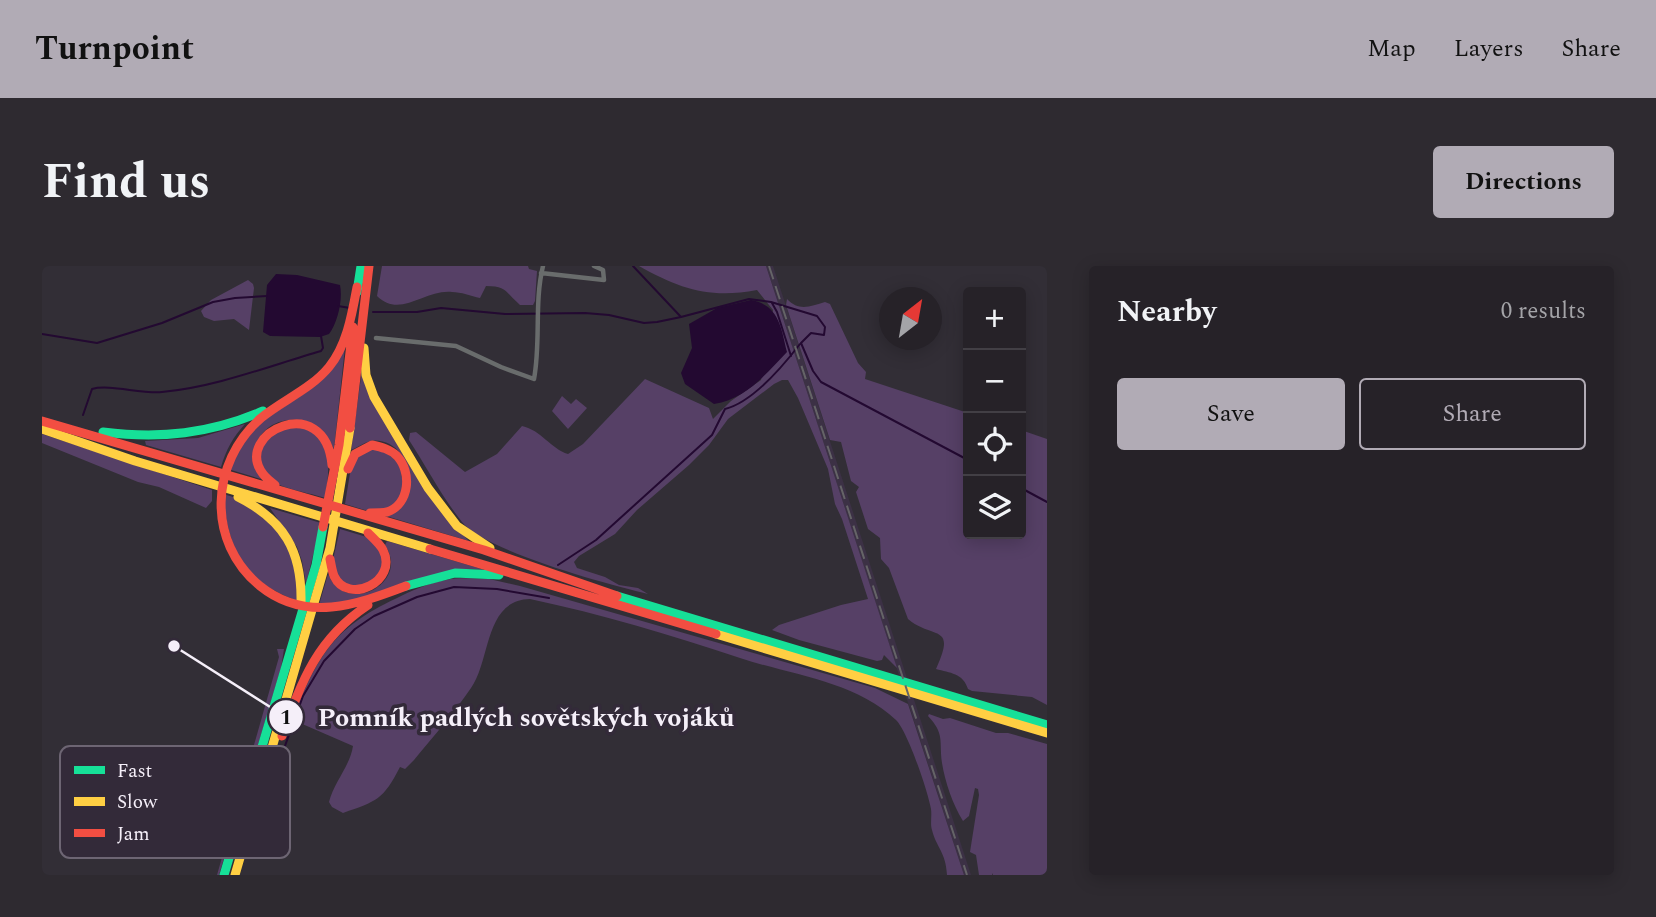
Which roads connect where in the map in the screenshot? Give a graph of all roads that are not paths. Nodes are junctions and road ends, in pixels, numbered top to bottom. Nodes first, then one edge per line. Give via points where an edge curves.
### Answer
1 (361, 266) edge
2 (369, 266) edge
3 (542, 266) edge
4 (594, 266) edge
5 (541, 273) junction
6 (357, 287) junction
7 (362, 330) junction
8 (376, 338) dead end
9 (284, 402) junction
10 (42, 421) edge
11 (52, 423) junction
12 (42, 429) edge
13 (337, 484) junction
14 (229, 491) junction
15 (289, 492) junction
16 (348, 510) junction
17 (364, 530) junction
18 (330, 548) junction
19 (544, 570) junction
20 (526, 578) junction
21 (392, 593) junction
22 (299, 626) junction
23 (1047, 725) edge
24 (1047, 733) edge
25 (263, 746) edge
26 (273, 746) edge
27 (277, 746) edge
28 (229, 858) edge
29 (240, 858) edge
30 (224, 875) edge
31 (235, 875) edge

1 - 6 highway
2 - 7 highway
3 - 5 street
4 - 5 street via 603,270 604,281
5 - 8 street via 534,379 454,345
6 - 9 highway via 334,360 317,380
6 - 13 highway
7 - 13 highway
7 - 19 highway via 366,375 374,397 444,511 479,542
9 - 11 highway via 233,424 183,435 124,435
9 - 21 highway via 252,425 225,466 222,523 241,566 269,593 292,604 324,609 352,606
10 - 11 highway
11 - 15 highway
12 - 14 highway
13 - 15 highway via 327,443 307,425 290,423 267,434 257,457 263,475
13 - 16 highway via 355,454 372,445 395,453 402,464 407,476 405,496 393,510 374,514
13 - 18 highway
13 - 22 highway
14 - 17 highway
14 - 22 highway via 267,513 292,545 302,580
15 - 16 highway
16 - 19 highway
17 - 18 highway via 379,541 387,557 385,573 374,586 354,590 340,585 331,569
17 - 20 highway
18 - 26 highway
19 - 23 highway
20 - 21 highway via 454,573
20 - 24 highway
21 - 27 highway via 357,612 317,651
22 - 25 highway
28 - 30 highway
29 - 31 highway

